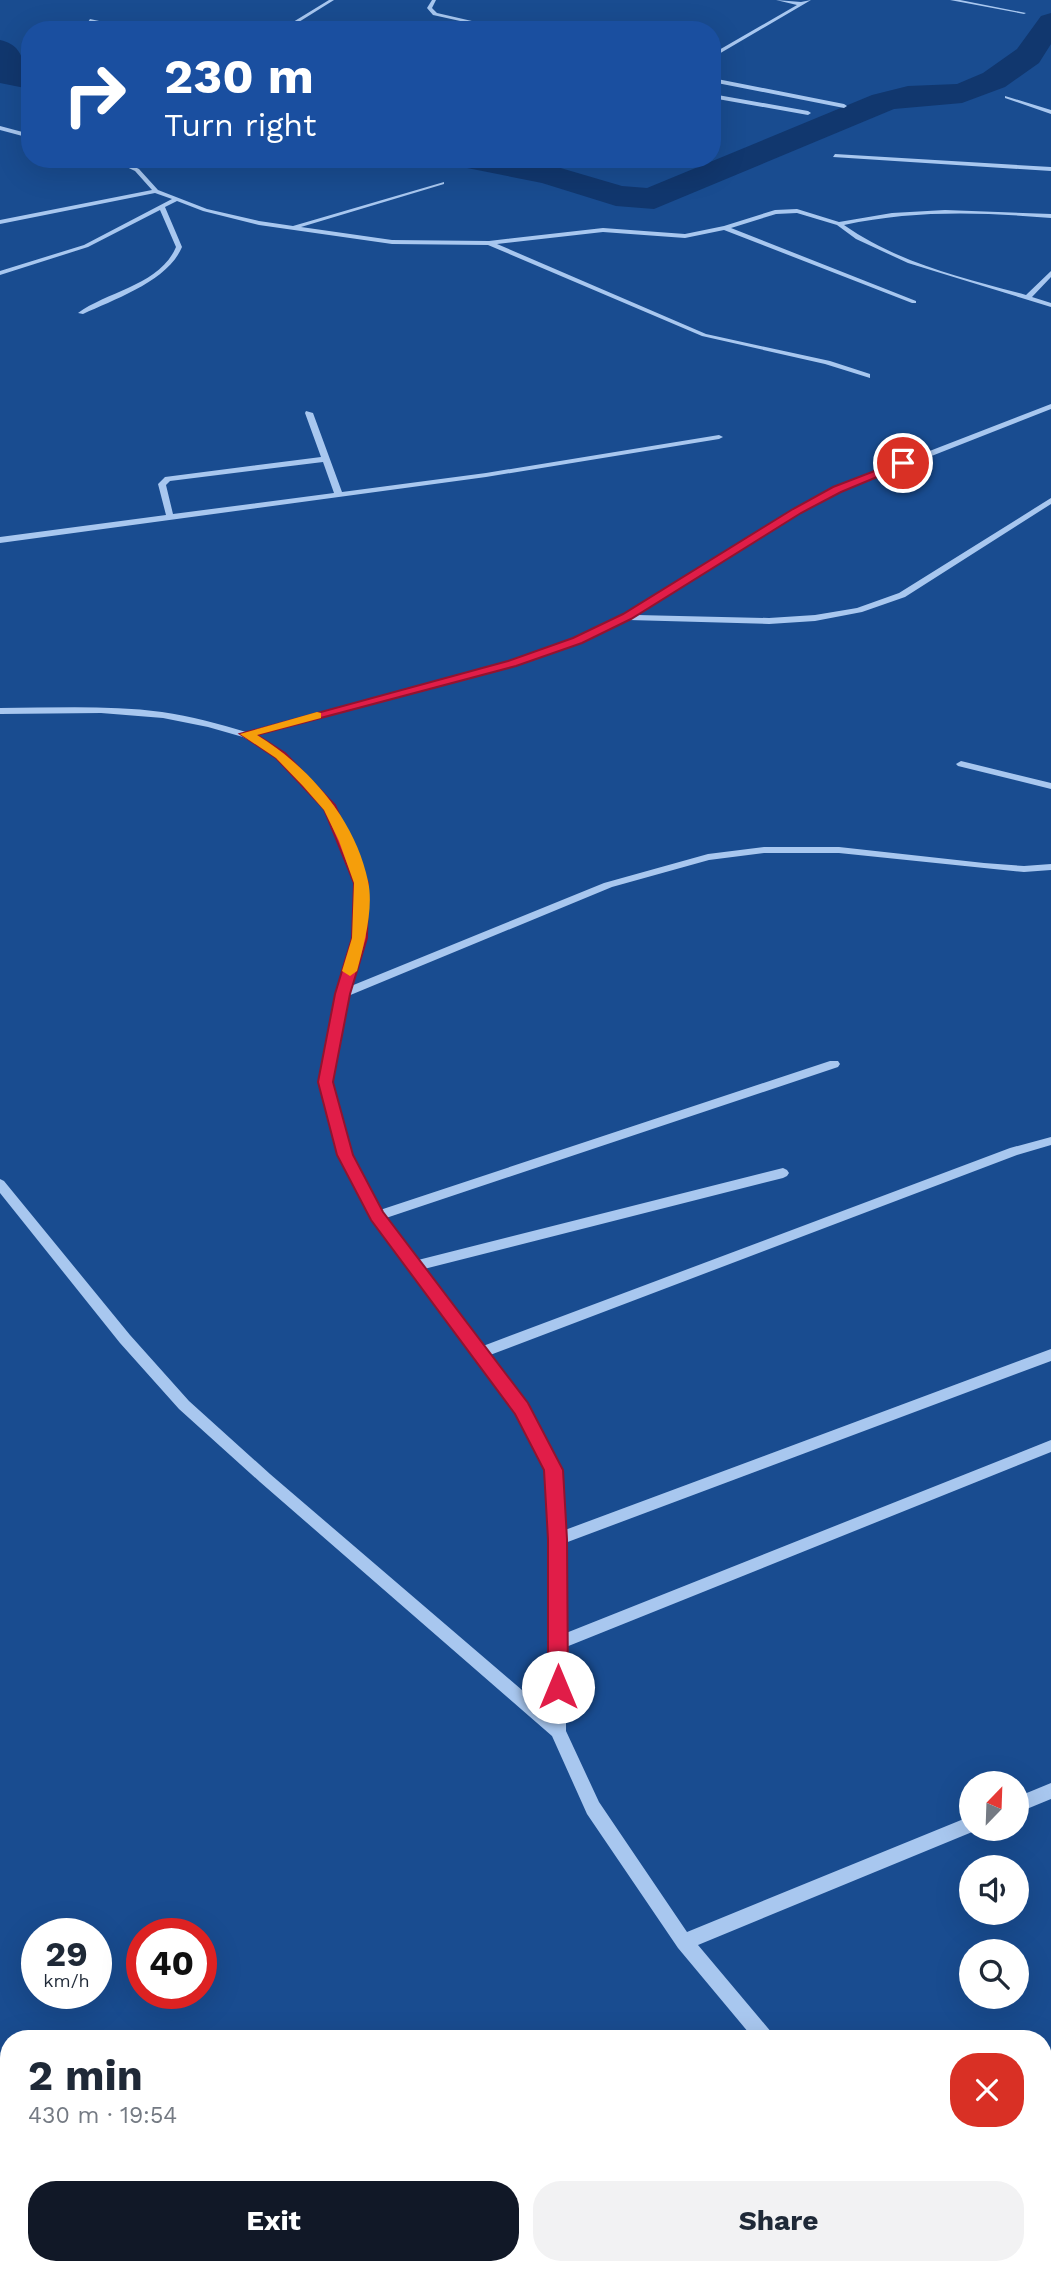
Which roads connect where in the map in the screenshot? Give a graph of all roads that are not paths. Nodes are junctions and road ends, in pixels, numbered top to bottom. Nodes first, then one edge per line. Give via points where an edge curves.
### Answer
1 (332, 0) edge
2 (434, 0) edge
3 (778, 0) edge
4 (810, 0) edge
5 (952, 0) edge
6 (802, 4) junction
7 (1024, 13) dead end
8 (297, 21) edge
9 (467, 21) edge
10 (721, 51) edge
11 (721, 81) edge
12 (1007, 97) dead end
13 (721, 98) edge
14 (844, 106) dead end
15 (1051, 112) edge
16 (808, 113) dead end
17 (0, 128) edge
18 (21, 134) edge
19 (835, 156) dead end
20 (133, 168) edge
21 (1051, 169) edge
22 (442, 183) dead end
23 (156, 191) junction
24 (177, 199) junction
25 (162, 207) junction
26 (1051, 216) edge
27 (0, 222) edge
28 (839, 224) junction
29 (291, 228) junction
30 (724, 228) junction
31 (489, 243) junction
32 (0, 260) edge
33 (16, 269) junction
34 (0, 273) edge
35 (1051, 273) edge
36 (1027, 298) junction
37 (914, 302) dead end
38 (1051, 305) edge
39 (81, 313) dead end
40 (867, 376) dead end
41 (1051, 406) edge
42 (309, 413) dead end
43 (719, 437) dead end
44 (326, 459) junction
45 (339, 495) junction
46 (1051, 500) edge
47 (170, 517) junction
48 (0, 540) edge
49 (627, 617) junction
50 (0, 711) edge
51 (246, 734) junction
52 (961, 764) dead end
53 (1051, 786) edge
54 (1051, 867) edge
55 (343, 994) junction
56 (834, 1065) dead end
57 (1051, 1141) edge
58 (783, 1173) dead end
59 (0, 1184) edge
60 (377, 1216) junction
61 (415, 1266) junction
62 (481, 1353) junction
63 (1051, 1355) edge
64 (1051, 1446) edge
65 (558, 1539) junction
66 (558, 1643) junction
67 (558, 1731) junction
68 (1051, 1791) edge
69 (1029, 1800) edge
70 (959, 1829) edge
71 (684, 1942) junction
72 (758, 2030) edge

1 - 8 street
2 - 9 street via 429,8 435,14
3 - 6 street
4 - 6 street
5 - 7 street
6 - 10 street
11 - 14 street
12 - 15 street
13 - 16 street
17 - 18 street
19 - 21 street
20 - 23 street
22 - 29 street
23 - 24 street
23 - 27 street
24 - 25 street
24 - 29 street via 235,219
25 - 33 street via 86,246
25 - 39 street via 179,247 174,261
26 - 28 street via 912,211
28 - 30 street via 797,211 775,212
28 - 36 street via 856,238 908,261
29 - 31 street via 392,242
30 - 31 street via 685,236 587,231
30 - 37 street
31 - 40 street via 704,335 842,365
32 - 33 street
33 - 34 street
35 - 36 street
36 - 38 street
41 - 49 street via 837,489
42 - 44 street
43 - 45 street
44 - 45 street
44 - 47 street via 168,479 162,490
45 - 47 street
46 - 49 street via 902,595 859,610 769,621
47 - 48 street
49 - 51 street via 578,641 512,663
50 - 51 street via 163,715
51 - 55 street via 281,755 330,808 350,851 361,883 359,938
52 - 53 street
54 - 55 street via 984,866 839,850 764,849 708,857 608,885
55 - 60 street via 326,1082 345,1155
56 - 60 street
57 - 62 street via 1014,1151
58 - 61 street
59 - 67 street via 184,1405
60 - 61 street
61 - 62 street
62 - 65 street via 522,1408 553,1470
63 - 65 street
64 - 66 street
65 - 66 street
66 - 67 street
67 - 71 street via 593,1808
68 - 69 street
70 - 71 street
71 - 72 street

